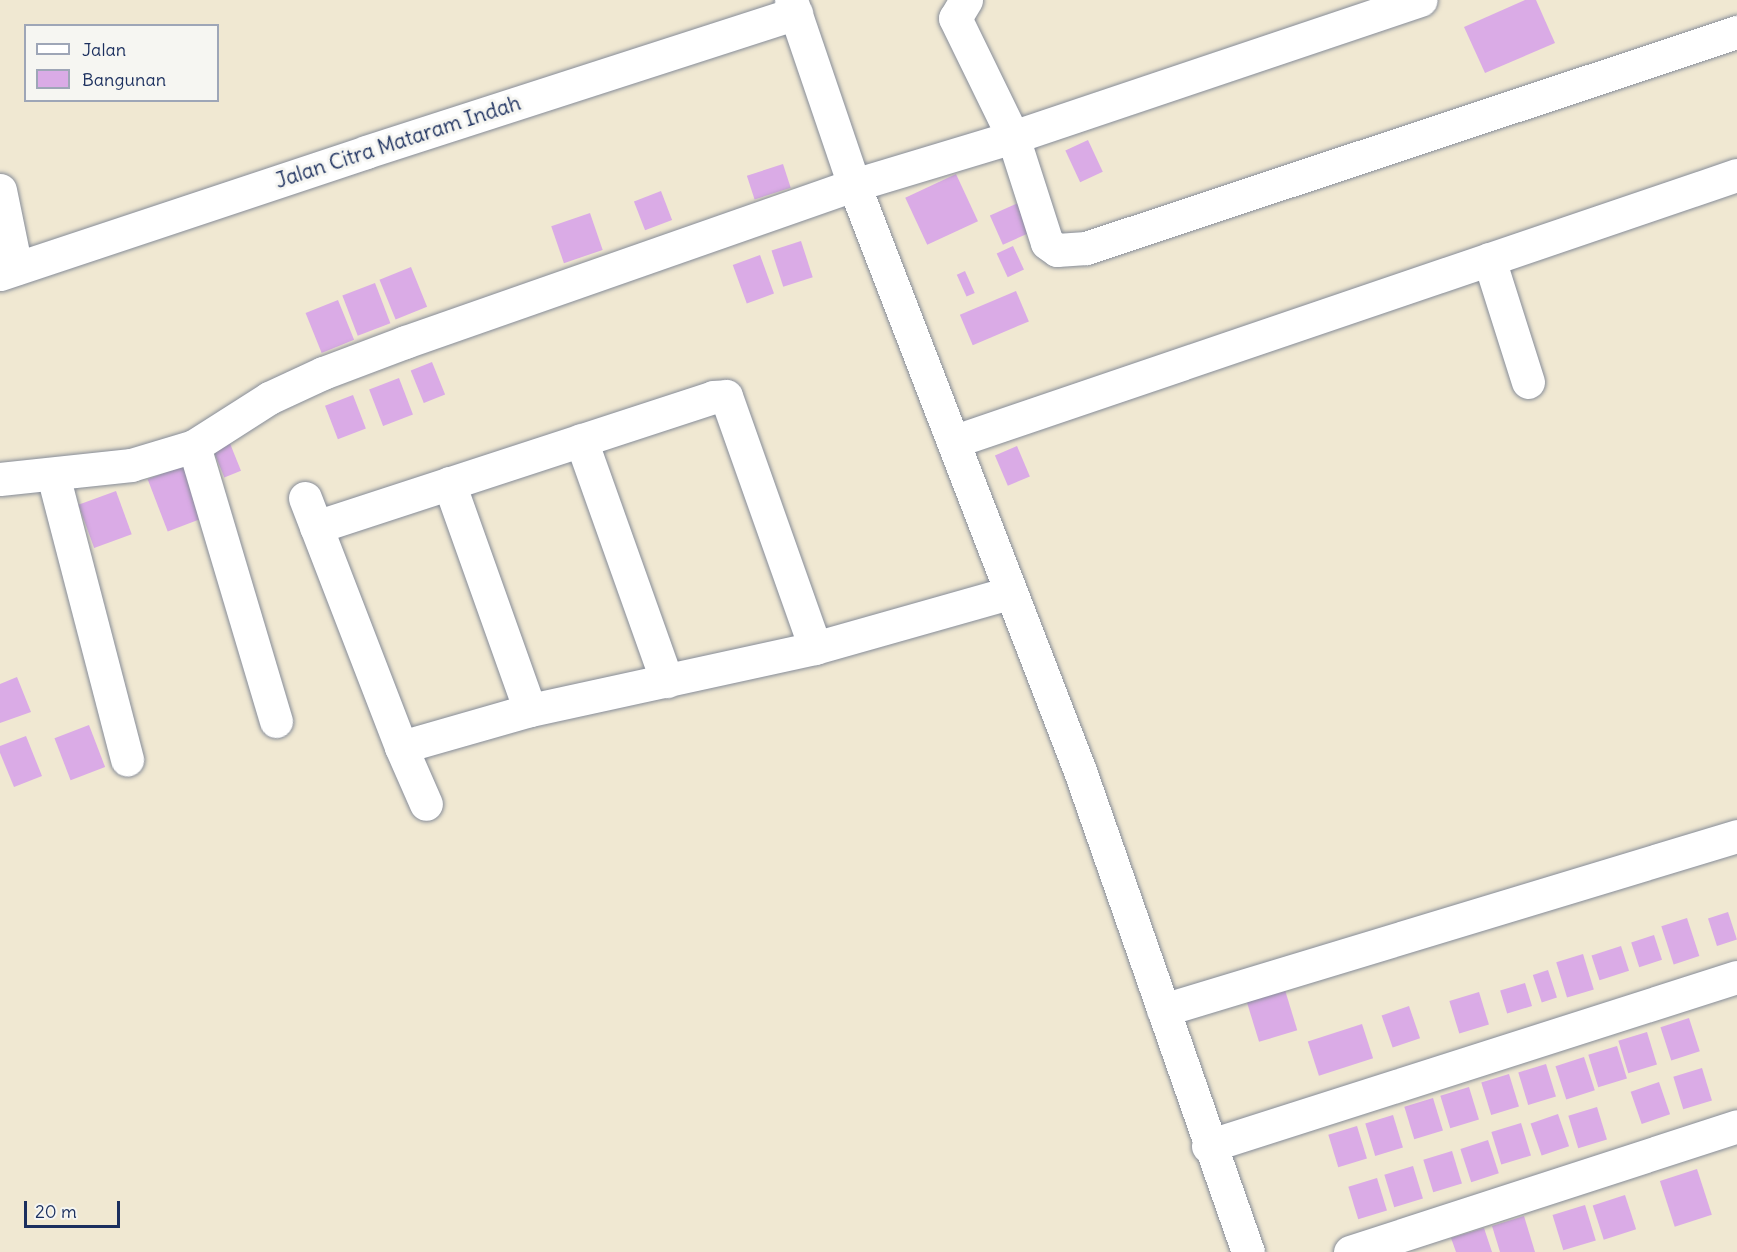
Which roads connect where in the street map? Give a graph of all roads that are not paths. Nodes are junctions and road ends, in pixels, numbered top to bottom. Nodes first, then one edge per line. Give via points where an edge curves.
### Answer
1 (966, 0) edge
2 (1421, 0) edge
3 (794, 7) edge
4 (1737, 32) edge
5 (1013, 137) junction
6 (1737, 175) edge
7 (854, 185) junction
8 (0, 190) edge
9 (1489, 259) junction
10 (8, 271) edge
11 (1528, 382) dead end
12 (581, 440) junction
13 (955, 441) junction
14 (194, 446) junction
15 (54, 475) junction
16 (0, 479) edge
17 (449, 483) junction
18 (1010, 593) junction
19 (815, 648) junction
20 (667, 681) junction
21 (530, 710) junction
22 (276, 721) dead end
23 (401, 747) junction
24 (127, 760) dead end
25 (426, 804) dead end
26 (1737, 836) edge
27 (1737, 977) edge
28 (1163, 1010) junction
29 (1737, 1126) edge
30 (1209, 1146) junction
31 (1248, 1252) edge
32 (1350, 1252) edge

1 - 5 street via 955,18
2 - 5 street
3 - 7 street
3 - 10 street, Jalan Citra Mataram Indah
4 - 5 street via 1068,251 1047,243
5 - 7 street
6 - 9 street
7 - 13 street
7 - 14 street via 323,373 269,398
8 - 10 street
9 - 11 street
9 - 13 street
12 - 17 street
12 - 19 street via 726,396
12 - 20 street
13 - 18 street
14 - 15 street via 131,465
14 - 22 street
15 - 16 street
15 - 24 street
17 - 21 street
17 - 23 street via 311,512
18 - 19 street
18 - 28 street via 1080,771
19 - 20 street
20 - 21 street
21 - 23 street
23 - 25 street
26 - 28 street
27 - 30 street
28 - 30 street
29 - 32 street
30 - 31 street

